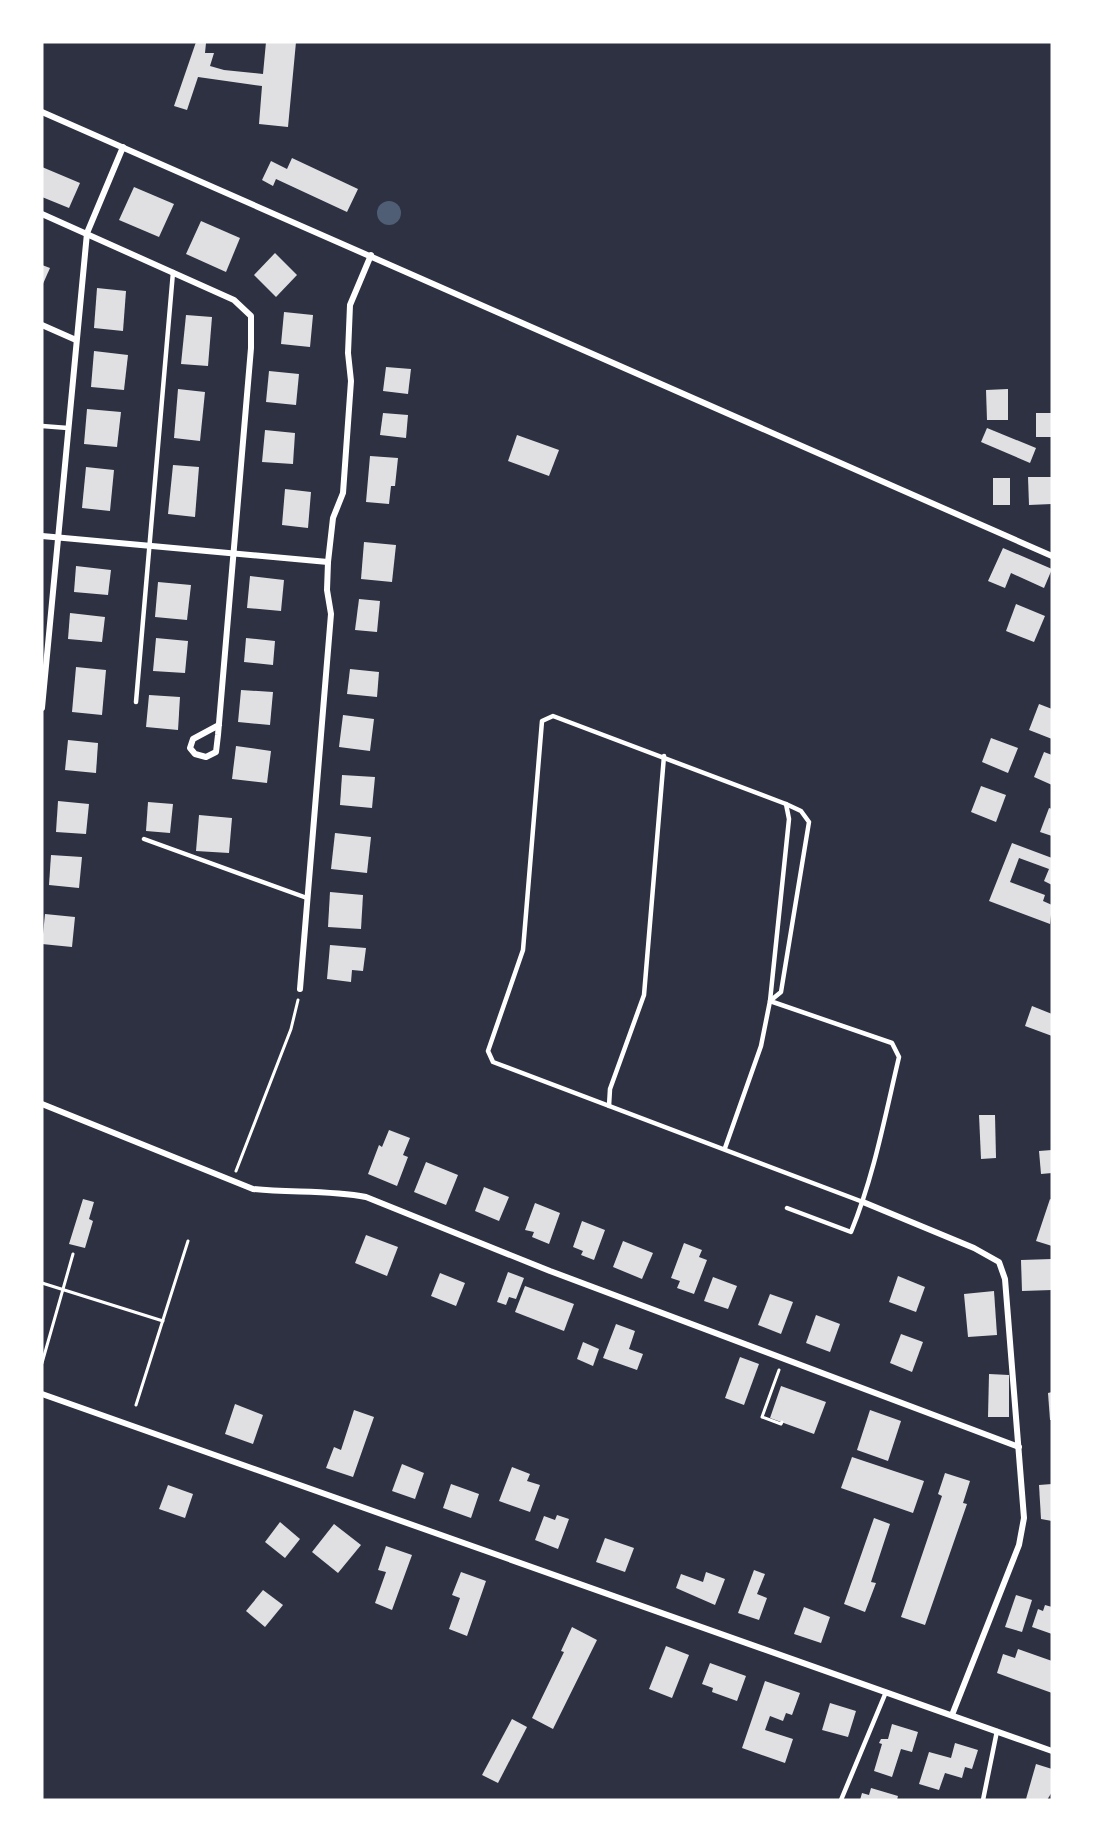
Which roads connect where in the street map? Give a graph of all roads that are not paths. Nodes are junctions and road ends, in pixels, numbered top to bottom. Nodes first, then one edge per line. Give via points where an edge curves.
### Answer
1 (42, 112) edge
2 (123, 147) junction
3 (42, 214) edge
4 (87, 233) junction
5 (371, 255) junction
6 (173, 272) junction
7 (42, 325) edge
8 (76, 340) junction
9 (42, 426) edge
10 (68, 428) junction
11 (42, 536) edge
12 (57, 538) junction
13 (150, 546) junction
14 (236, 553) junction
15 (1052, 556) edge
16 (327, 562) junction
17 (42, 698) edge
18 (136, 702) dead end
19 (42, 708) edge
20 (219, 725) junction
21 (664, 756) junction
22 (786, 804) junction
23 (144, 839) dead end
24 (307, 898) junction
25 (300, 989) road end
26 (770, 1001) junction
27 (42, 1104) edge
28 (609, 1106) junction
29 (725, 1149) junction
30 (863, 1202) junction
31 (788, 1208) dead end
32 (42, 1394) edge
33 (1019, 1447) junction
34 (886, 1692) junction
35 (952, 1715) junction
36 (997, 1731) junction
37 (1052, 1751) edge
38 (841, 1800) edge
39 (983, 1800) edge

1 - 2 street
2 - 4 street
2 - 5 street
3 - 4 street
4 - 6 street
4 - 8 street
5 - 15 street
5 - 16 street via 350,305 351,381 343,493 333,519
6 - 13 lane
6 - 14 street via 234,300 251,316
7 - 8 street
8 - 10 street
9 - 10 lane
10 - 12 street
11 - 12 street
12 - 13 street
12 - 17 street
13 - 14 street
13 - 18 lane
14 - 16 street
14 - 20 street
16 - 24 street via 331,614
17 - 19 street
20 - 20 street via 216,752 206,757 195,754 190,748 192,739
21 - 22 lane
21 - 28 lane via 644,995 610,1089
21 - 28 lane via 553,716 542,721 523,950 489,1051 493,1062
22 - 26 lane via 789,819
22 - 26 lane via 801,811 809,822 781,992
23 - 24 lane
24 - 25 street
26 - 29 lane via 761,1046
26 - 30 lane via 892,1043 899,1057
27 - 33 street via 253,1189 338,1192 366,1197 550,1272
28 - 29 lane
29 - 30 lane
30 - 31 lane via 851,1232
30 - 33 street via 999,1262 1005,1279
32 - 34 street
33 - 35 street via 1024,1518 1019,1545
34 - 35 street
34 - 38 lane
35 - 36 street
36 - 37 street
36 - 39 lane

